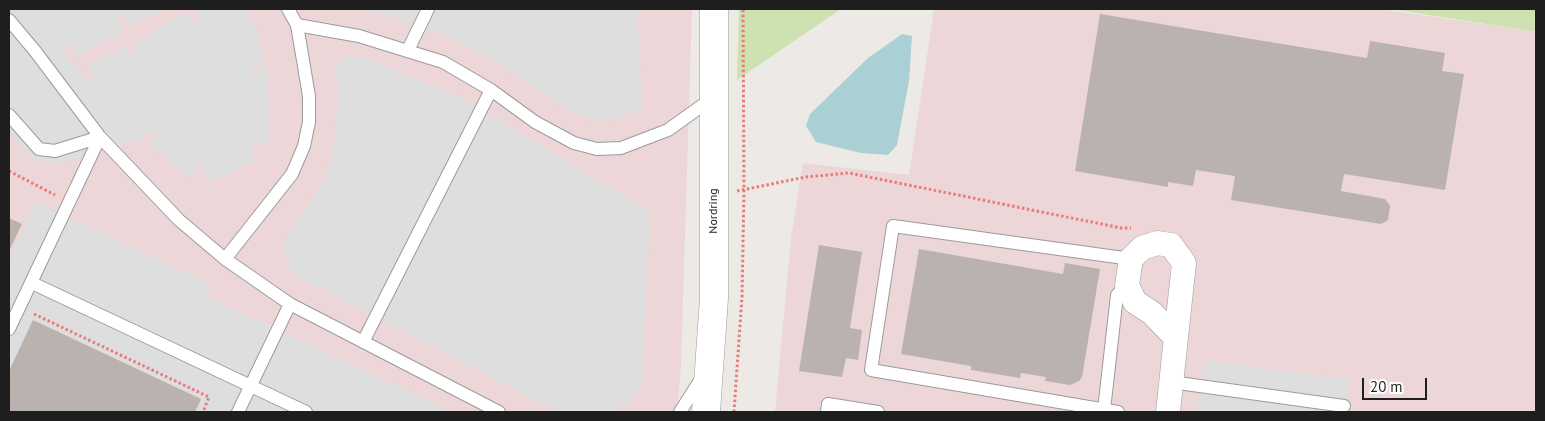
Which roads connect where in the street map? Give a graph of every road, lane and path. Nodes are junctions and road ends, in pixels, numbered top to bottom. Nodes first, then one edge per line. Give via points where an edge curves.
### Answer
1 (288, 9) edge
2 (428, 9) edge
3 (714, 9) edge
4 (743, 9) edge
5 (9, 20) edge
6 (297, 26) junction
7 (408, 50) junction
8 (491, 90) junction
9 (714, 97) junction
10 (9, 115) edge
11 (100, 136) junction
12 (744, 190) junction
13 (715, 198) junction
14 (1141, 228) dead end
15 (225, 259) junction
16 (1131, 259) junction
17 (32, 283) junction
18 (1127, 285) junction
19 (290, 304) junction
20 (20, 307) junction
21 (9, 329) edge
22 (1175, 337) junction
23 (363, 342) junction
24 (710, 364) junction
25 (1171, 382) junction
26 (251, 386) junction
27 (1344, 406) dead end
28 (1104, 410) junction
29 (203, 412) edge
30 (238, 412) edge
31 (306, 412) edge
32 (499, 412) edge
33 (680, 412) edge
34 (706, 412) edge
35 (734, 412) edge
36 (827, 412) edge
37 (878, 412) edge
38 (1118, 412) edge
39 (1168, 412) edge

1 - 6 lane
2 - 7 lane
3 - 9 street, Nordring
4 - 12 path
5 - 11 lane
6 - 7 lane via 360,36
6 - 15 lane via 309,96 309,122 304,146 292,174
7 - 8 lane via 443,62
8 - 9 lane via 566,139 597,149 621,148 668,130
8 - 23 lane
9 - 13 street, Nordring
10 - 11 lane via 39,149 55,151
11 - 15 lane via 179,220
11 - 17 lane
12 - 13 path
12 - 14 path via 806,177 849,173 1121,228
12 - 35 path via 742,298
13 - 24 street, Nordring
15 - 19 lane
16 - 18 street
16 - 22 street via 1142,248 1158,243 1171,245 1184,263
16 - 28 lane via 893,226 871,370
17 - 20 lane
17 - 26 lane
18 - 22 street via 1135,302 1152,313
18 - 28 lane via 1117,295
19 - 23 lane
19 - 26 lane
20 - 21 lane
20 - 29 path via 209,397
22 - 25 street
23 - 32 lane
24 - 33 lane
24 - 34 street, Nordring
25 - 27 lane
25 - 39 street
26 - 30 lane
26 - 31 lane
28 - 38 lane
36 - 37 lane via 828,404

